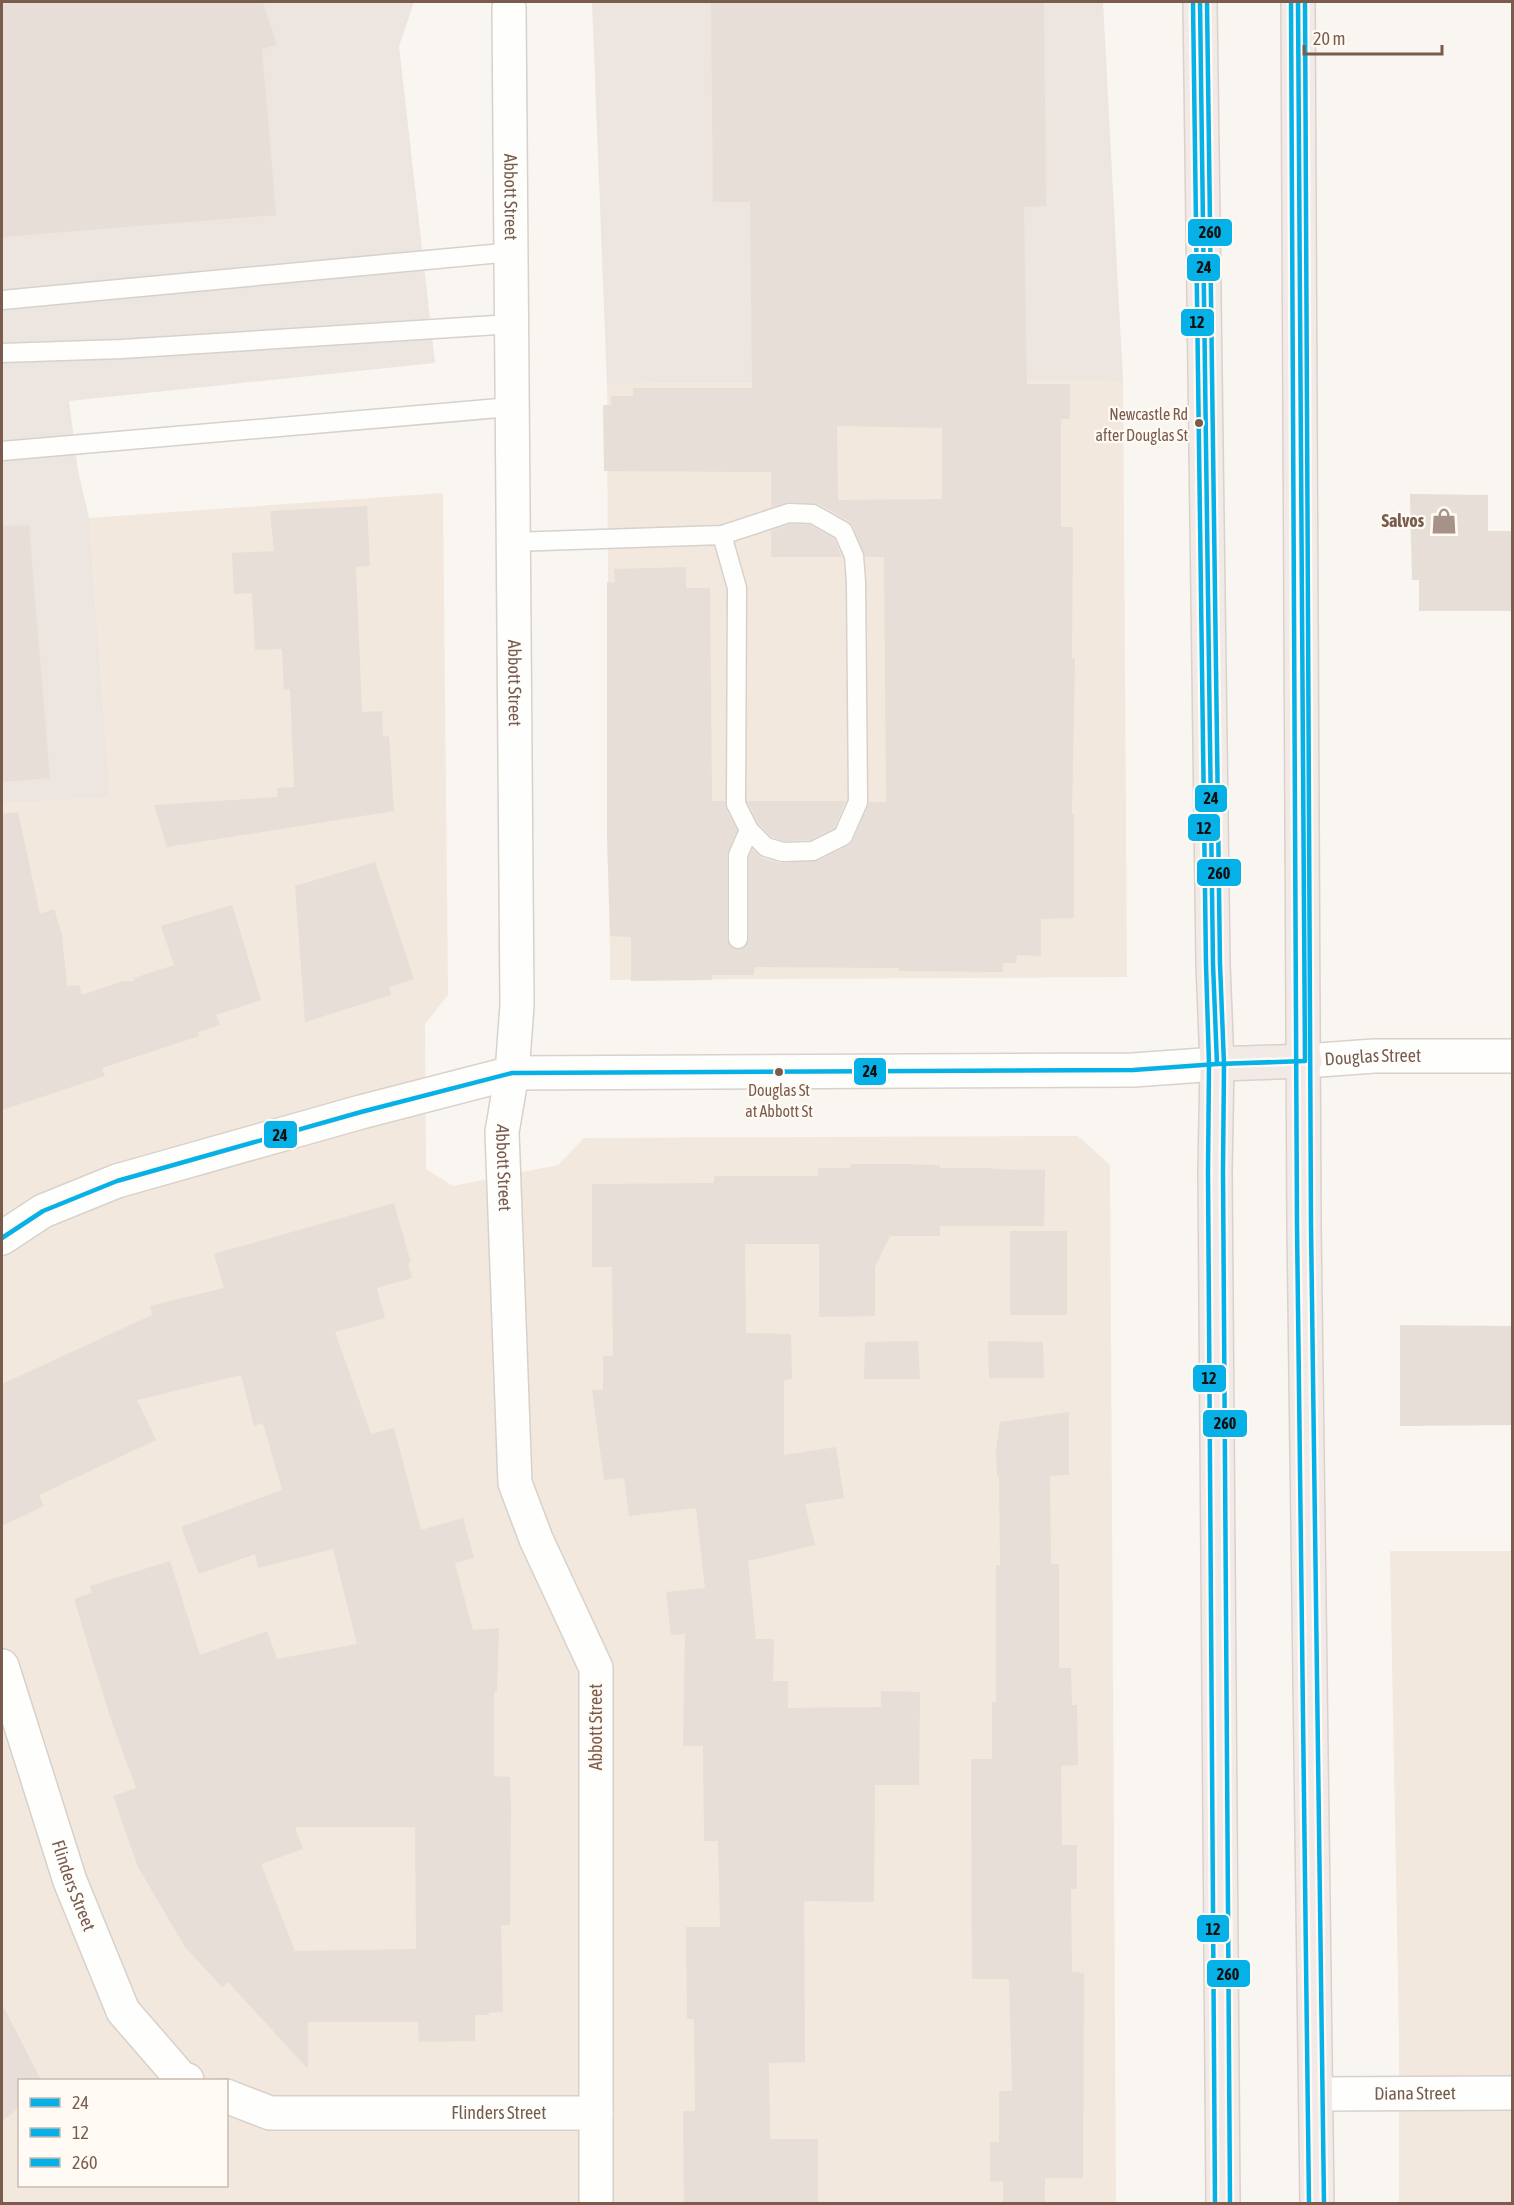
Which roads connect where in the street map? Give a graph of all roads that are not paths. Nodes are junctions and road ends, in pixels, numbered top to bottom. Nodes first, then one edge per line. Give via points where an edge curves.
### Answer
1 (1200, 2) edge
2 (1298, 2) edge
3 (509, 8) dead end
4 (512, 252) junction
5 (2, 300) edge
6 (512, 324) junction
7 (2, 353) edge
8 (511, 407) junction
9 (2, 451) edge
10 (722, 535) junction
11 (512, 542) junction
12 (749, 830) junction
13 (738, 939) dead end
14 (1512, 1056) edge
15 (1305, 1060) junction
16 (1217, 1064) junction
17 (512, 1073) junction
18 (2, 1238) edge
19 (2, 1666) edge
20 (182, 2079) edge
21 (1512, 2093) edge
22 (1316, 2094) junction
23 (228, 2097) edge
24 (596, 2113) junction
25 (596, 2204) edge
26 (1223, 2204) edge
27 (1317, 2204) edge

1 - 16 highway
2 - 15 highway
3 - 4 street, Abbott Street
4 - 5 lane
4 - 6 street, Abbott Street
6 - 7 lane
6 - 8 street, Abbott Street
8 - 9 lane
8 - 11 street, Abbott Street
10 - 11 lane
10 - 12 lane via 737,588 736,804
10 - 12 lane via 789,513 813,514 843,531 854,556 858,802 843,836 813,851 783,852 766,847
11 - 17 street, Abbott Street via 517,1005
12 - 13 lane via 738,855
14 - 15 street, Douglas Street
15 - 16 highway, Douglas Street
15 - 22 highway
16 - 17 street, Douglas Street via 1133,1070
16 - 26 highway
17 - 18 street, Douglas Street via 117,1181 43,1211
17 - 24 street, Abbott Street via 502,1132 515,1483 536,1539 596,1668
19 - 20 street, Flinders Street via 70,1881 123,2011
21 - 22 street, Diana Street
22 - 27 highway
23 - 24 street, Flinders Street via 270,2113
24 - 25 street, Abbott Street

